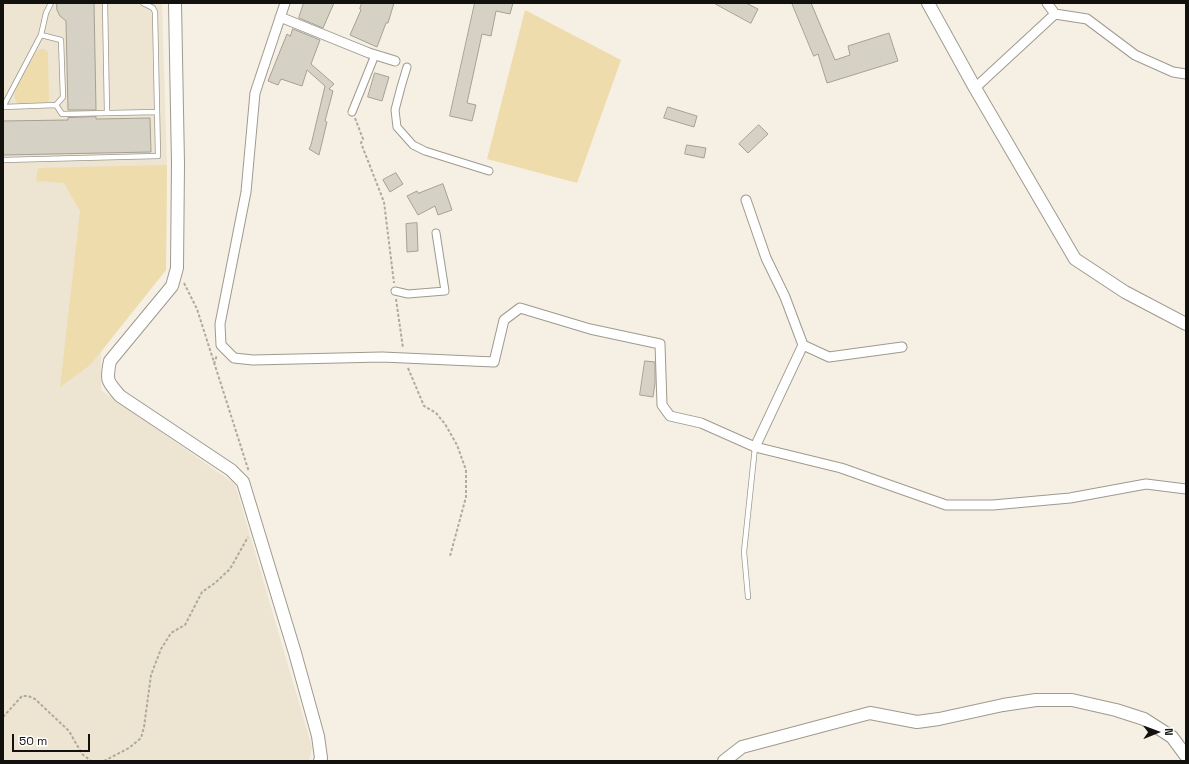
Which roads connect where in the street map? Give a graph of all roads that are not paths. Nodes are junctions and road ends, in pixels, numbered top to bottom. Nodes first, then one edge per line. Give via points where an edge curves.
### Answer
1 (52, 3) edge
2 (105, 3) edge
3 (143, 3) edge
4 (175, 3) edge
5 (285, 3) edge
6 (928, 3) edge
7 (1047, 3) edge
8 (1055, 14) junction
9 (280, 17) junction
10 (41, 35) junction
11 (375, 55) junction
12 (396, 61) dead end
13 (408, 67) dead end
14 (1186, 74) edge
15 (975, 88) junction
16 (56, 105) junction
17 (3, 107) edge
18 (157, 112) junction
19 (352, 112) road end
20 (107, 113) junction
21 (3, 160) edge
22 (489, 171) dead end
23 (746, 200) dead end
24 (436, 233) dead end
25 (395, 291) road end
26 (1186, 324) edge
27 (803, 345) junction
28 (902, 347) dead end
29 (755, 447) junction
30 (1186, 489) edge
31 (748, 597) dead end
32 (1186, 756) edge
33 (320, 761) edge
34 (724, 761) edge

1 - 10 lane via 46,13
2 - 20 lane
3 - 18 lane via 155,12
4 - 33 street via 177,268 172,286 110,361 109,383 120,396 231,470 243,482 318,736
5 - 9 street
6 - 15 street
7 - 8 street
8 - 14 street via 1087,19 1135,55 1173,72
8 - 15 street
9 - 11 street
9 - 29 street via 255,93 246,192 220,324 221,345 234,358 253,360 382,357 494,362 504,320 520,308 590,329 660,344 662,405 670,416 701,422
10 - 16 lane via 62,40 63,97
10 - 17 lane
11 - 12 street
11 - 19 street
13 - 22 street via 395,110 397,127 413,145 425,152
15 - 26 street via 1075,259 1125,292
16 - 17 lane
16 - 20 lane via 62,114
18 - 20 lane
18 - 21 lane via 158,156
23 - 27 street via 766,258 785,297
24 - 25 street via 445,291 408,294
27 - 28 street via 829,357
27 - 29 street
29 - 30 street via 841,468 946,505 993,505 1070,498 1146,484
29 - 31 lane via 744,552
32 - 34 street via 1172,737 1144,719 1072,700 1036,700 917,722 870,713 742,747

